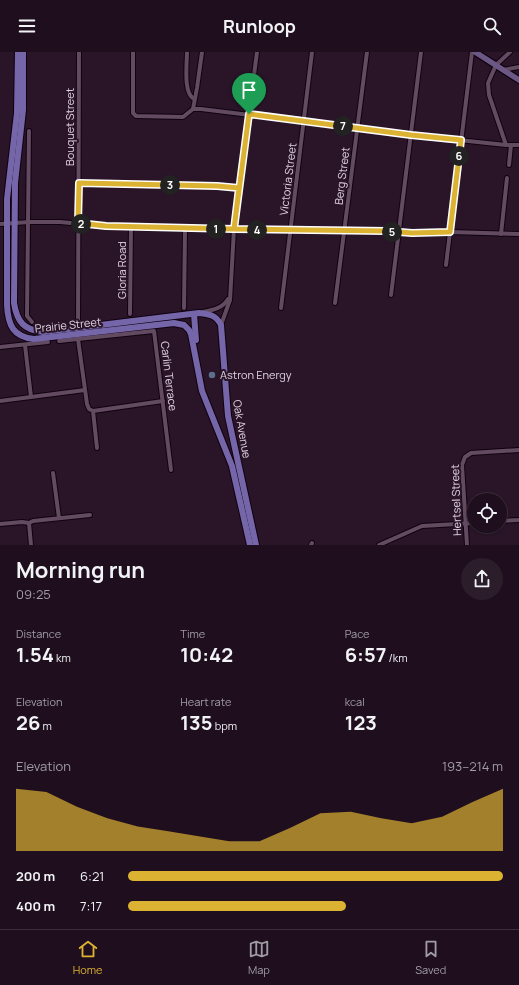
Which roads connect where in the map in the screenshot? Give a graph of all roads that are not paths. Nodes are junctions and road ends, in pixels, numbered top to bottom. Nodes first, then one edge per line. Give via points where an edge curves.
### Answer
1 (18, 52) edge
2 (23, 52) edge
3 (79, 52) edge
4 (133, 52) edge
5 (187, 52) edge
6 (202, 52) edge
7 (257, 52) edge
8 (312, 52) edge
9 (367, 52) edge
10 (421, 52) edge
11 (472, 52) edge
12 (475, 52) edge
13 (510, 52) edge
14 (496, 65) junction
15 (519, 67) edge
16 (503, 70) junction
17 (519, 80) edge
18 (194, 98) junction
19 (194, 109) junction
20 (249, 114) junction
21 (304, 121) junction
22 (358, 128) junction
23 (29, 131) dead end
24 (411, 135) junction
25 (461, 140) junction
26 (506, 145) junction
27 (511, 145) junction
28 (519, 145) edge
29 (509, 165) dead end
30 (507, 178) dead end
31 (79, 183) junction
32 (239, 188) junction
33 (28, 222) junction
34 (15, 223) junction
35 (78, 223) junction
36 (3, 224) edge
37 (131, 226) junction
38 (185, 228) junction
39 (234, 229) junction
40 (291, 230) junction
41 (344, 231) junction
42 (399, 232) junction
43 (450, 232) junction
44 (501, 234) junction
45 (519, 234) edge
46 (446, 265) dead end
47 (391, 295) dead end
48 (230, 297) junction
49 (335, 303) dead end
50 (184, 308) dead end
51 (281, 308) dead end
52 (130, 314) dead end
53 (196, 314) junction
54 (216, 317) joint
55 (32, 322) dead end
56 (78, 322) dead end
57 (221, 325) junction
58 (78, 339) junction
59 (59, 341) dead end
60 (48, 342) dead end
61 (25, 345) junction
62 (0, 346) edge
63 (194, 352) junction
64 (85, 390) junction
65 (31, 397) junction
66 (0, 401) edge
67 (163, 401) junction
68 (93, 411) junction
69 (97, 448) dead end
70 (519, 450) edge
71 (171, 470) dead end
72 (53, 472) dead end
73 (90, 515) dead end
74 (59, 518) junction
75 (519, 520) edge
76 (507, 521) edge
77 (29, 523) junction
78 (466, 523) junction
79 (0, 524) edge
80 (31, 545) edge
81 (250, 545) edge
82 (256, 545) edge
83 (379, 545) edge
84 (467, 545) edge

1 - 36 main road, Prairie Street via 17,113
2 - 34 main road, Prairie Street via 23,110 15,183
3 - 31 street, Bouquet Street
4 - 19 street via 133,116 181,117
5 - 18 street via 187,89
6 - 18 street
7 - 20 street
8 - 21 street, Victoria Street
9 - 22 street, Berg Street
10 - 24 street
11 - 25 street
12 - 14 main road
13 - 14 street
14 - 16 main road
14 - 26 street via 488,81 488,90
15 - 16 street
16 - 17 main road
18 - 19 street
19 - 20 street
20 - 21 street
20 - 32 street
21 - 22 street
21 - 40 street, Victoria Street
22 - 24 street
22 - 41 street, Berg Street
23 - 33 street
24 - 25 street
24 - 42 street
25 - 26 street
25 - 43 street
26 - 27 street
27 - 28 street
27 - 29 street
30 - 44 street
31 - 32 street
31 - 35 street, Bouquet Street
32 - 39 street
33 - 34 street
33 - 35 street
33 - 55 street via 27,316
34 - 36 street
34 - 53 main road, Prairie Street via 15,310 19,320 30,330 57,331
35 - 37 street
35 - 56 street, Bouquet Street
36 - 63 main road, Prairie Street via 8,316 12,327 20,336 34,339 174,322 184,325 189,330
37 - 38 street
37 - 52 street, Gloria Road
38 - 39 street
38 - 50 street
39 - 40 street
39 - 48 street
40 - 41 street
40 - 51 street, Victoria Street
41 - 42 street
41 - 49 street, Berg Street
42 - 43 street
42 - 47 street
43 - 44 street
43 - 46 street
44 - 45 street
48 - 53 street via 224,305
48 - 57 street
53 - 54 main road, Prairie Street
53 - 63 main road
54 - 57 main road, Oak Avenue
57 - 82 main road, Oak Avenue via 228,416
58 - 59 street, Carlin Terrace
58 - 64 street
58 - 67 street, Carlin Terrace via 154,331
60 - 61 street
61 - 62 street
61 - 65 street, Prairie Street
63 - 81 main road, Oak Avenue via 202,391 234,472
64 - 65 street
64 - 68 street via 87,406
65 - 66 street
67 - 68 street
67 - 71 street, Carlin Terrace
68 - 69 street
70 - 78 street, Hertsel Street via 467,454 462,465
72 - 74 street
73 - 74 street
74 - 77 street
75 - 76 street
77 - 79 street
77 - 80 street
78 - 83 street via 422,526
78 - 84 street, Hertsel Street

